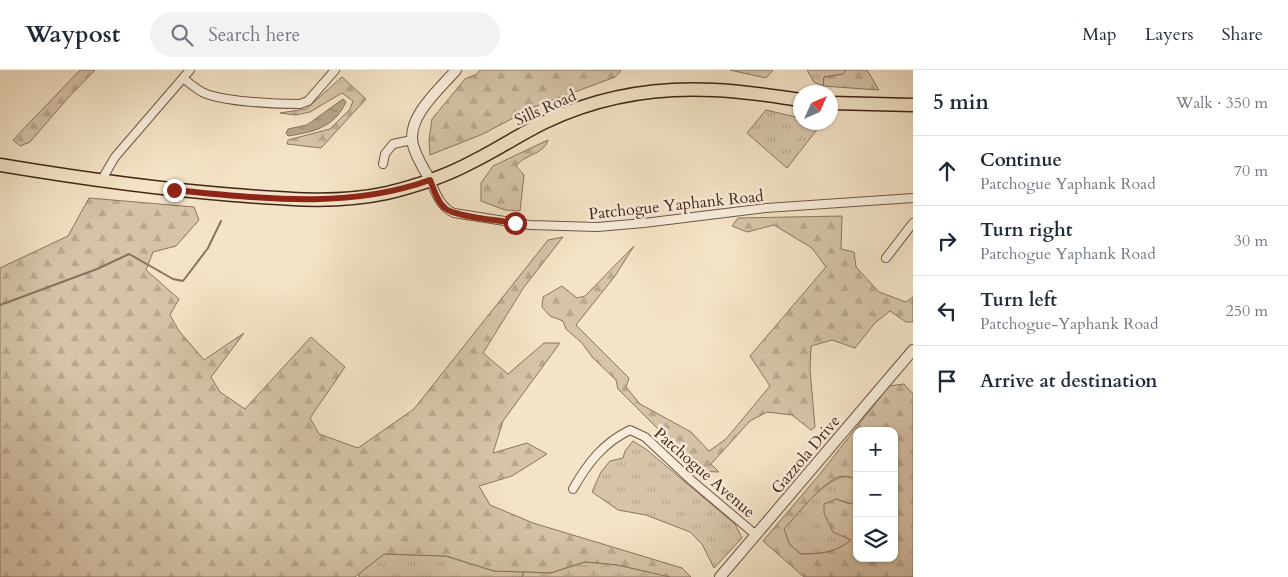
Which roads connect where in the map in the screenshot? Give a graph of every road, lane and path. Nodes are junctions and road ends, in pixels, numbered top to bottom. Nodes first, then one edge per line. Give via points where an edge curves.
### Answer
1 (190, 70) edge
2 (335, 70) edge
3 (456, 70) edge
4 (183, 78) junction
5 (793, 99) edge
6 (838, 103) edge
7 (913, 105) edge
8 (412, 140) junction
9 (383, 164) dead end
10 (0, 165) edge
11 (430, 180) junction
12 (101, 182) junction
13 (913, 198) edge
14 (913, 223) edge
15 (886, 258) dead end
16 (913, 350) edge
17 (573, 489) dead end
18 (756, 535) junction
19 (720, 577) edge

1 - 4 street
2 - 4 street via 308,101 300,104 217,96 204,93
3 - 8 street via 417,117 412,128
4 - 12 street via 115,157
5 - 11 main road, Sills Road via 714,90 626,95 558,116 474,162
6 - 7 main road
8 - 9 street via 392,144 387,149
8 - 11 street
10 - 12 main road, Sills Road
11 - 12 main road, Sills Road via 383,193 337,200 199,192
11 - 13 street, Patchogue Yaphank Road via 443,206 454,213 530,225 571,227
14 - 15 street
16 - 18 street, Gazzola Drive
17 - 18 street, Patchogue Avenue via 595,456 617,436 630,430 645,437
18 - 19 street, Gazzola Drive

